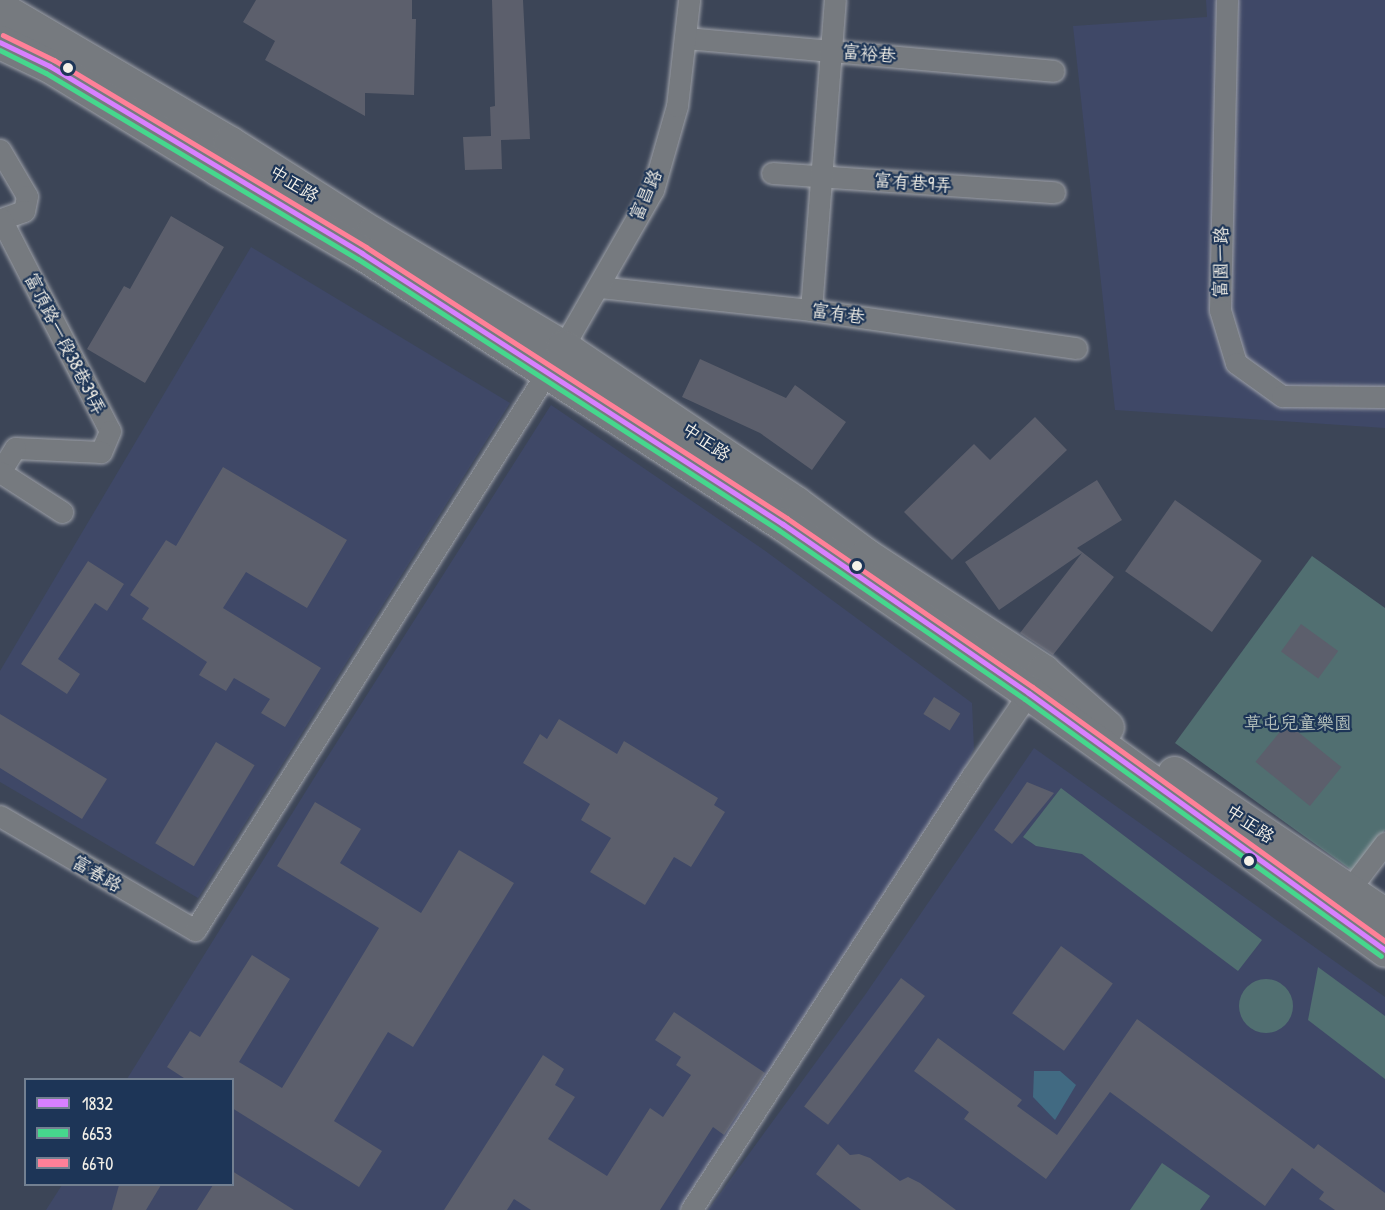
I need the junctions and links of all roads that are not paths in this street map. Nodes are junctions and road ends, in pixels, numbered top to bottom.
1 (689, 0) edge
2 (835, 0) edge
3 (1227, 0) edge
4 (0, 8) edge
5 (685, 38) junction
6 (0, 42) edge
7 (831, 51) junction
8 (1054, 70) dead end
9 (0, 150) edge
10 (772, 173) dead end
11 (820, 176) junction
12 (1053, 192) dead end
13 (599, 287) junction
14 (811, 310) junction
15 (1076, 348) dead end
16 (556, 359) junction
17 (1385, 397) edge
18 (0, 472) edge
19 (62, 512) dead end
20 (1036, 682) junction
21 (0, 816) edge
22 (1385, 843) edge
23 (1341, 901) junction
24 (1385, 915) edge
25 (195, 930) joint
26 (1385, 950) edge
27 (691, 1210) edge

1 - 5 street, 富昌路
2 - 7 street
3 - 17 street, 富園一路
4 - 16 main road, 中正路
5 - 7 street, 富裕巷
5 - 13 street, 富昌路
6 - 16 main road, 中正路
7 - 8 street, 富裕巷
7 - 11 street
9 - 18 street, 富頂路一段38巷39弄
10 - 11 street, 富有巷9弄
11 - 12 street, 富有巷9弄
11 - 14 street
13 - 14 street, 富有巷
13 - 16 street, 富昌路
14 - 15 street, 富有巷
16 - 20 main road, 中正路
16 - 25 street, 富昌路
18 - 19 street
20 - 23 main road, 中正路
20 - 27 street
21 - 25 street, 富春路
22 - 23 street
23 - 24 main road, 中正路
23 - 26 main road, 中正路

